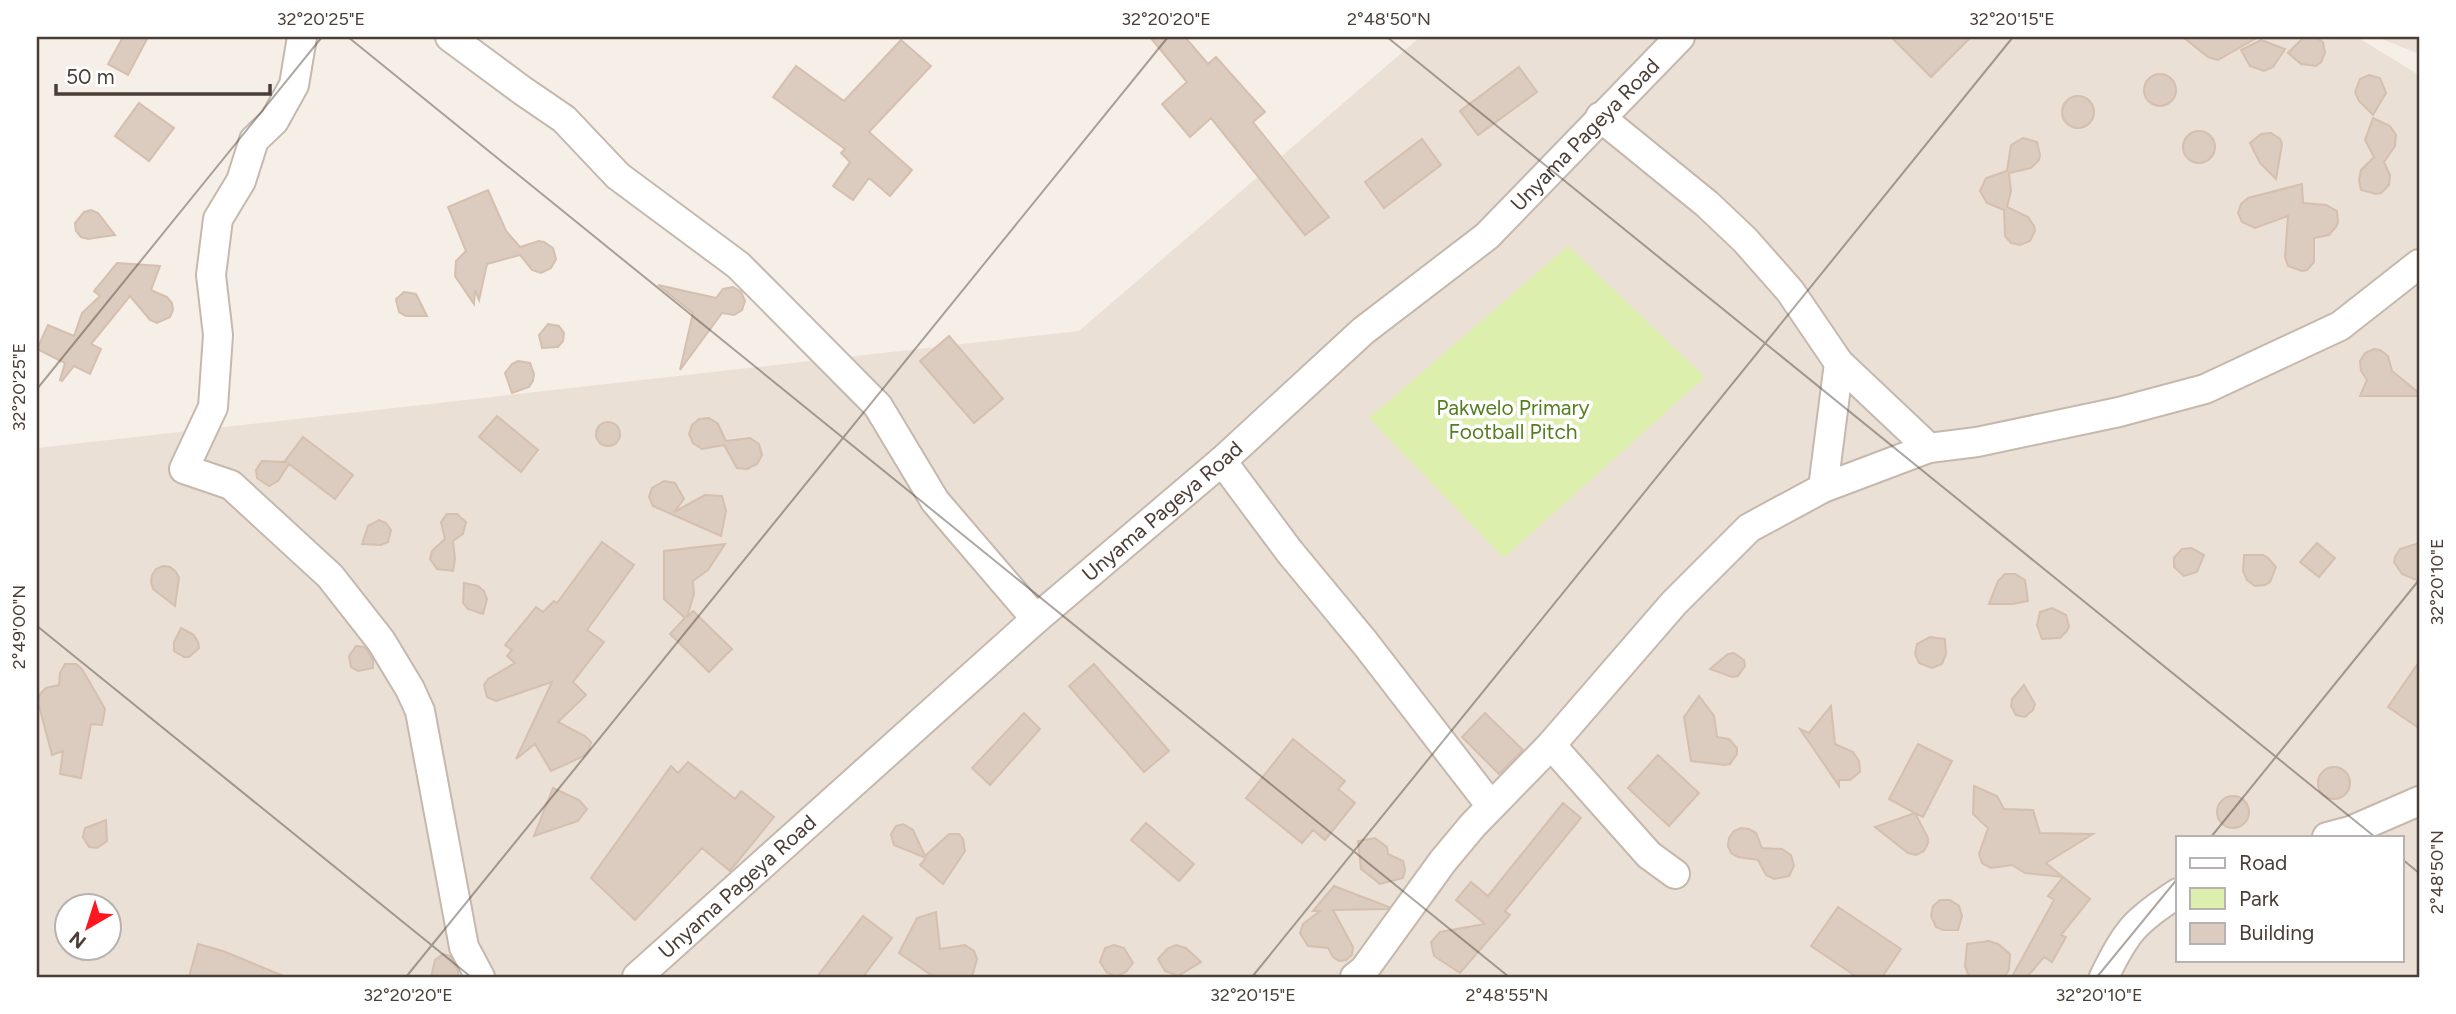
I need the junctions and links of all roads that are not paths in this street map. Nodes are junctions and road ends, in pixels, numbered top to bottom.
1 (302, 37) edge
2 (450, 37) edge
3 (1680, 37) edge
4 (1600, 117) junction
5 (2419, 264) edge
6 (1839, 363) junction
7 (1929, 448) junction
8 (1222, 461) junction
9 (1823, 488) junction
10 (1036, 619) junction
11 (1551, 745) junction
12 (2419, 801) edge
13 (1491, 806) junction
14 (2331, 836) edge
15 (1675, 874) dead end
16 (2176, 894) edge
17 (480, 977) edge
18 (637, 977) edge
19 (1355, 977) edge
20 (2104, 977) edge

1 - 17 street
2 - 10 street
3 - 4 street, Unyama Pageya Road
4 - 6 street
4 - 8 street, Unyama Pageya Road
5 - 7 street
6 - 7 street
6 - 9 street
7 - 9 street
8 - 10 street, Unyama Pageya Road
8 - 13 street
9 - 11 street
10 - 18 street, Unyama Pageya Road
11 - 13 street
11 - 15 street
12 - 14 street
13 - 19 street
16 - 20 street

